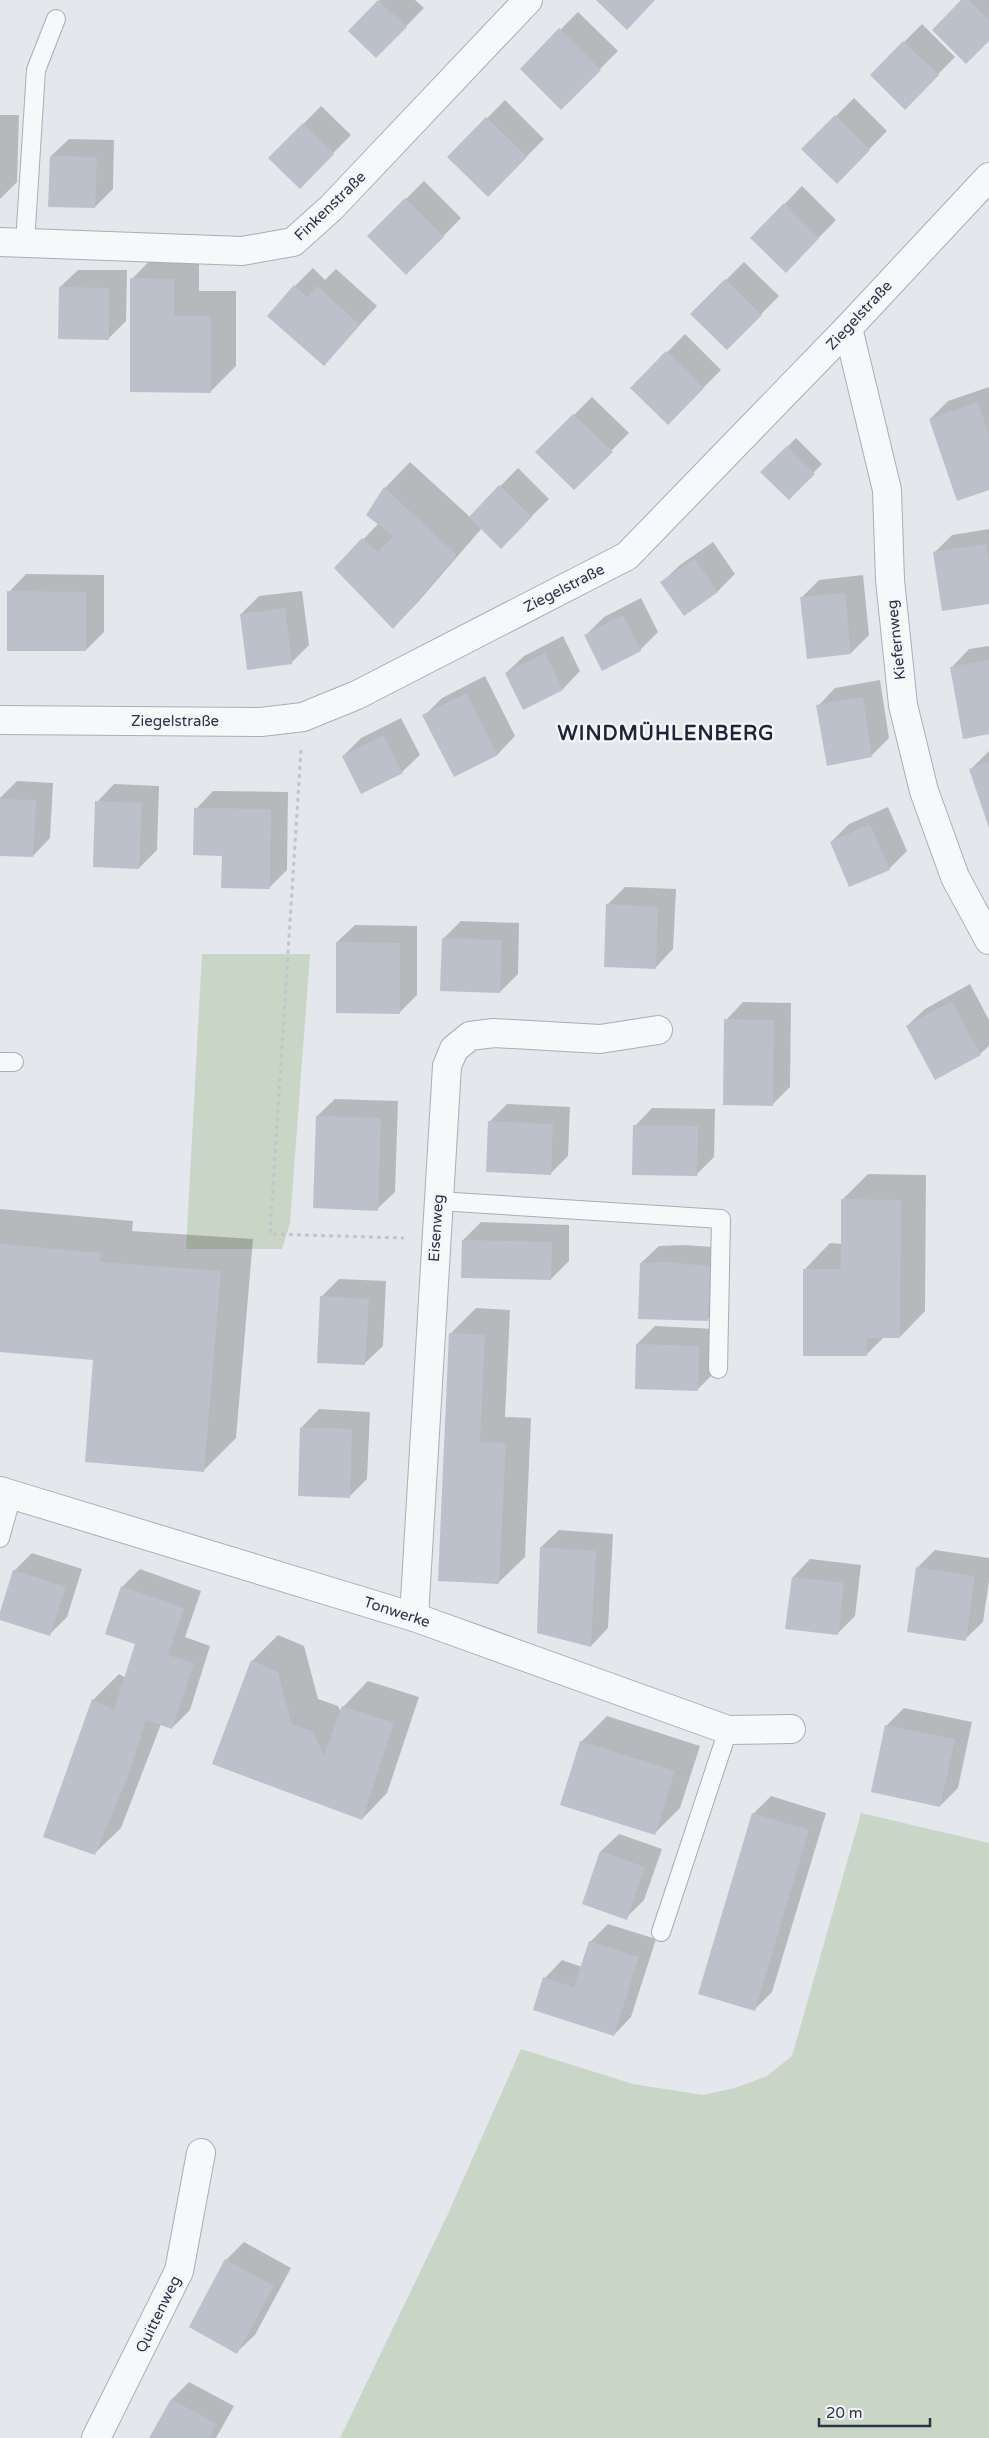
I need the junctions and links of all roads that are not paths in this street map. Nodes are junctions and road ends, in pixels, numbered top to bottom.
1 (528, 0) edge
2 (56, 19) dead end
3 (989, 177) edge
4 (12, 242) edge
5 (848, 328) junction
6 (0, 720) edge
7 (989, 940) edge
8 (658, 1030) dead end
9 (438, 1201) junction
10 (718, 1369) dead end
11 (6, 1493) edge
12 (0, 1538) edge
13 (414, 1617) junction
14 (791, 1729) dead end
15 (728, 1730) junction
16 (661, 1932) dead end
17 (202, 2153) dead end
18 (96, 2438) edge

1 - 4 street, Finkenstraße
2 - 4 lane
3 - 5 street, Ziegelstraße
5 - 6 street, Ziegelstraße
5 - 7 street, Kiefernweg
8 - 9 street, Eisenweg
9 - 10 lane
9 - 13 street, Eisenweg
11 - 12 lane
11 - 13 street, Tonwerke
13 - 15 street, Tonwerke
14 - 15 street, Tonwerke
15 - 16 lane
17 - 18 street, Quittenweg

